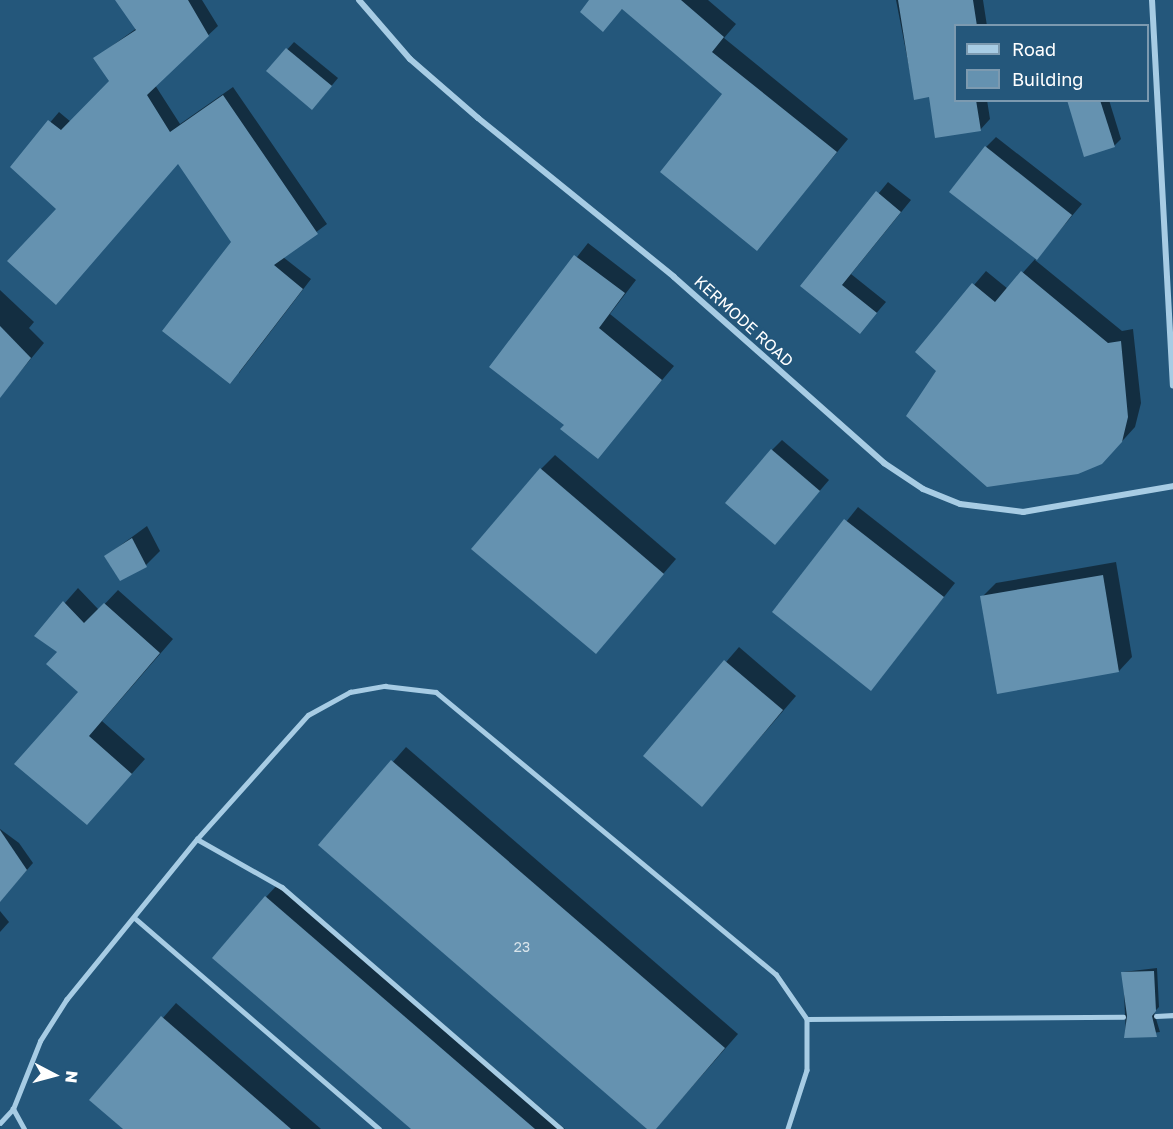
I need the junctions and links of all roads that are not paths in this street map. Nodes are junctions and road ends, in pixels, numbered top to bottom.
1 (359, 0) edge
2 (1152, 0) edge
3 (1173, 385) edge
4 (1173, 486) edge
5 (197, 839) junction
6 (136, 919) junction
7 (1173, 1015) edge
8 (1156, 1016) dead end
9 (1123, 1017) dead end
10 (807, 1019) junction
11 (13, 1109) junction
12 (0, 1123) edge
13 (24, 1129) edge
14 (379, 1129) edge
15 (561, 1129) edge
16 (788, 1129) edge

1 - 4 street, KERMODE ROAD
2 - 3 street
5 - 6 lane
5 - 10 lane
5 - 15 lane
6 - 11 lane
6 - 14 lane
7 - 8 lane
9 - 10 lane
10 - 16 lane
11 - 12 lane
11 - 13 lane

